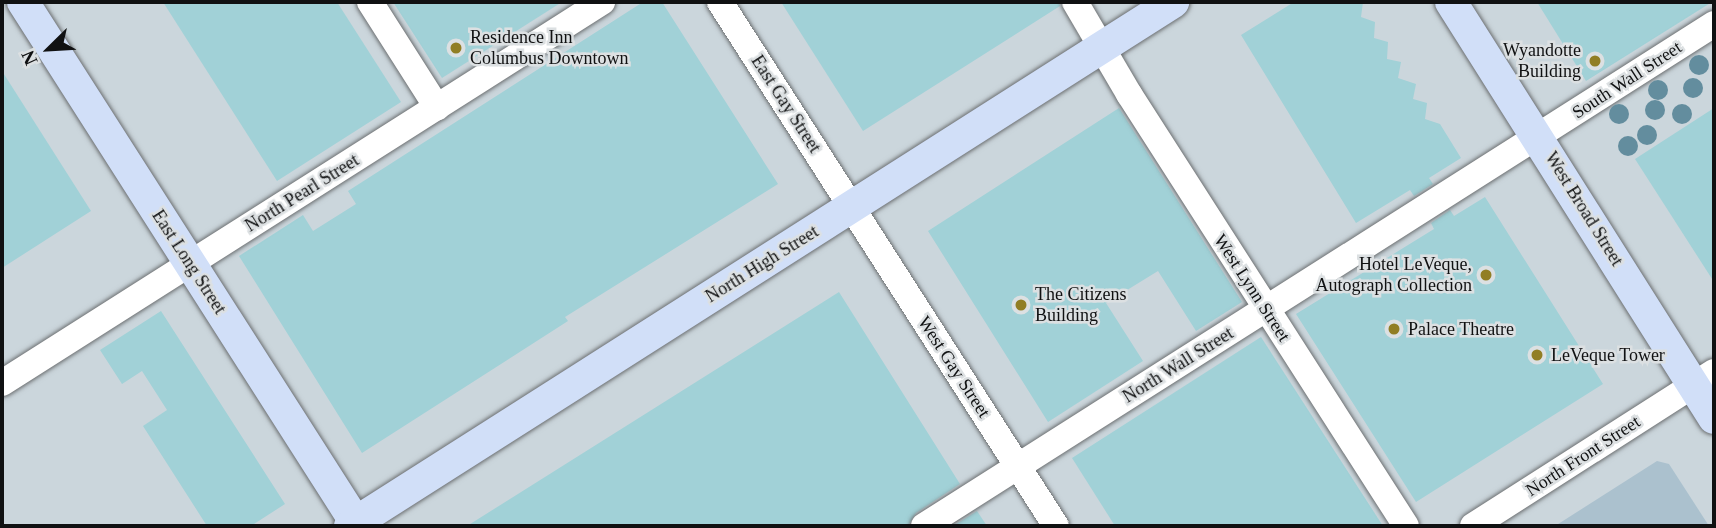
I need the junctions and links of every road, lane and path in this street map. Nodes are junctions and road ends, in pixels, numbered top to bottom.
1 (23, 2) edge
2 (370, 2) edge
3 (602, 2) edge
4 (720, 2) edge
5 (1075, 2) edge
6 (1173, 2) edge
7 (1451, 2) edge
8 (1714, 24) edge
9 (1104, 46) junction
10 (437, 107) junction
11 (1539, 136) junction
12 (851, 207) junction
13 (190, 263) junction
14 (1266, 309) junction
15 (1704, 378) edge
16 (2, 383) edge
17 (1714, 418) edge
18 (1018, 466) junction
19 (354, 525) edge
20 (924, 526) edge
21 (1056, 526) edge
22 (1406, 526) edge
23 (1474, 526) edge

1 - 13 main road, East Long Street
2 - 10 street
3 - 10 street, North Pearl Street
4 - 12 street, East Gay Street
5 - 9 street, West Lynn Street
6 - 9 main road, North High Street
7 - 11 main road, West Broad Street
8 - 11 street, South Wall Street
9 - 12 main road, North High Street
9 - 14 street, West Lynn Street
10 - 13 street, North Pearl Street
11 - 14 street, North Wall Street
11 - 15 main road, West Broad Street
12 - 18 street, West Gay Street
12 - 19 main road, North High Street
13 - 16 street, North Pearl Street
13 - 19 main road, East Long Street
14 - 18 street, North Wall Street
14 - 22 street, West Lynn Street
15 - 17 main road, West Broad Street
15 - 23 street, North Front Street
18 - 20 street, North Wall Street
18 - 21 street, West Gay Street

